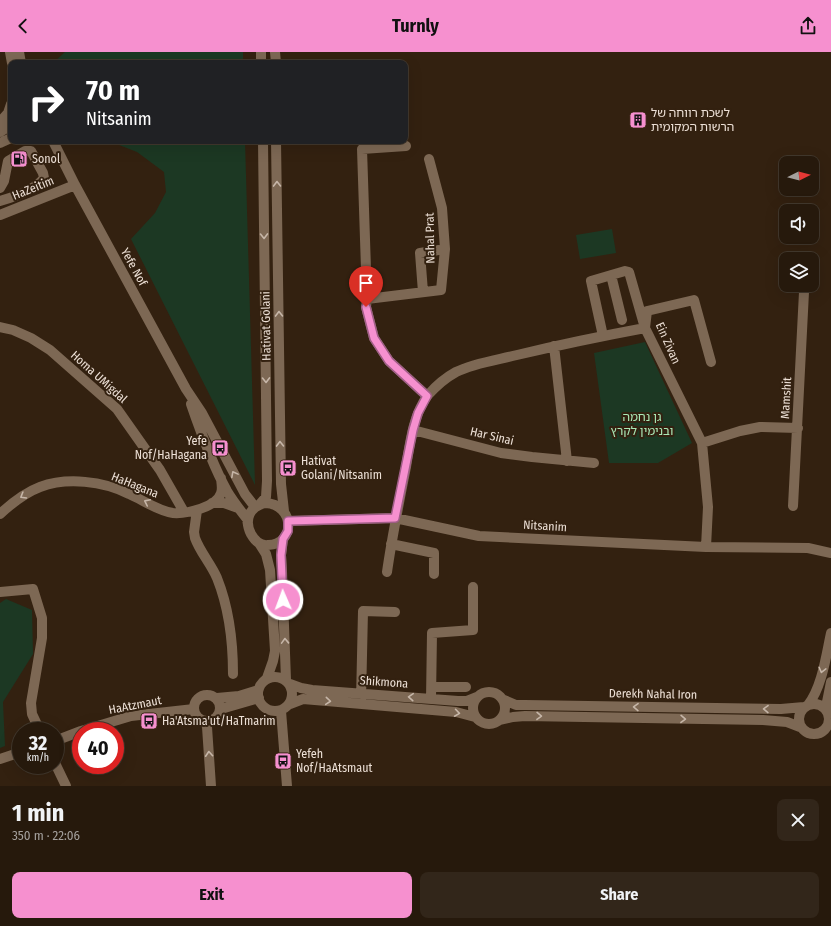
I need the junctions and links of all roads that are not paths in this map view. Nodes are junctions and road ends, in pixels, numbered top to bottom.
1 (19, 52) edge
2 (13, 60) edge
3 (8, 113) edge
4 (0, 122) edge
5 (49, 144) edge
6 (54, 144) edge
7 (263, 144) edge
8 (276, 144) edge
9 (406, 146) dead end
10 (61, 157) junction
11 (429, 159) dead end
12 (75, 185) junction
13 (0, 188) edge
14 (0, 201) edge
15 (0, 215) edge
16 (445, 249) junction
17 (610, 275) junction
18 (423, 292) junction
19 (804, 292) dead end
20 (367, 299) junction
21 (622, 320) dead end
22 (0, 327) edge
23 (645, 328) junction
24 (603, 336) junction
25 (554, 346) junction
26 (711, 362) dead end
27 (186, 389) junction
28 (427, 396) junction
29 (798, 428) junction
30 (413, 430) junction
31 (702, 443) junction
32 (567, 461) junction
33 (594, 463) dead end
34 (221, 478) junction
35 (212, 503) junction
36 (258, 505) junction
37 (793, 506) dead end
38 (238, 508) junction
39 (197, 510) junction
40 (284, 511) junction
41 (184, 512) junction
42 (0, 514) edge
43 (395, 518) junction
44 (288, 521) junction
45 (248, 525) junction
46 (283, 539) junction
47 (259, 543) junction
48 (391, 544) junction
49 (831, 544) edge
50 (706, 547) junction
51 (803, 548) junction
52 (831, 552) edge
53 (387, 572) dead end
54 (434, 574) dead end
55 (473, 587) dead end
56 (0, 592) edge
57 (395, 612) dead end
58 (831, 633) edge
59 (233, 674) dead end
60 (267, 678) junction
61 (288, 682) junction
62 (831, 682) edge
63 (466, 687) dead end
64 (432, 688) junction
65 (258, 694) junction
66 (362, 694) junction
67 (477, 697) junction
68 (216, 698) junction
69 (431, 699) junction
70 (502, 699) junction
71 (290, 704) junction
72 (362, 704) junction
73 (806, 706) junction
74 (194, 709) junction
75 (221, 709) junction
76 (280, 711) junction
77 (828, 714) junction
78 (475, 717) junction
79 (500, 720) junction
80 (36, 722) edge
81 (111, 722) edge
82 (205, 722) junction
83 (800, 727) junction
84 (12, 755) edge
85 (0, 759) edge
86 (60, 774) edge
87 (66, 786) edge
88 (211, 786) edge
89 (287, 786) edge

1 - 2 street
3 - 4 street
5 - 10 street, Yefe Nof
6 - 10 street, Yefe Nof
7 -> 36 street, Hativat Golani
40 -> 8 street, Hativat Golani
9 - 20 street
10 - 12 street, Yefe Nof
11 - 16 street, Nahal Prat
12 - 15 street, HaZeitim
12 - 27 street, Yefe Nof
13 - 14 street
16 - 18 street, Nahal Prat
16 - 18 street
17 - 21 street
17 - 23 street
17 - 24 street
18 - 20 street, Nahal Prat
19 - 29 street, Mamshit
20 - 28 street
22 - 41 street, Homa UMigdal
23 - 24 street
23 - 26 street, Ein Zivan
23 - 31 street, Ein Zivan
24 - 25 street
25 - 28 street
25 - 32 street
27 - 34 street, Yefe Nof
36 -> 27 street, Yefe Nof
28 - 30 street
29 - 31 street
29 - 37 street, Mamshit
30 - 32 street, Har Sinai
30 - 43 street
31 - 50 street, Ein Zivan
32 - 33 street, Har Sinai
34 - 35 street
34 - 38 street, Yefe Nof
35 - 38 street
35 - 39 street, HaHagana
36 - 40 street
36 - 45 street
38 - 45 street, Yefe Nof
39 - 41 street, HaHagana
39 - 59 street
40 - 44 street
41 -> 42 street, HaHagana
43 - 44 street, Nitsanim
43 - 48 street
43 - 50 street, Nitsanim
44 - 46 street
45 - 47 street
46 - 47 street
61 -> 46 street
47 - 60 street
48 - 53 street
48 - 54 street
49 - 51 street, Nitsanim
50 - 51 street, Nitsanim
51 - 52 street, Nitsanim
55 - 64 street
56 - 80 street
57 - 66 street
58 -> 73 street
60 - 61 street
60 - 65 street
61 - 66 street, Shikmona
61 - 71 street
62 - 77 street
63 - 64 street
64 - 69 street
65 - 68 street
65 - 75 street
65 - 76 street
69 -> 66 street, Shikmona
66 - 72 street
67 - 69 street, Shikmona
67 - 70 street
67 - 78 street
68 - 74 street
68 - 75 street
73 -> 70 street, Derekh Nahal Iron
70 - 79 street
71 -> 72 street, Shikmona
71 - 76 street
72 -> 78 street, Shikmona
73 - 77 street
73 - 83 street
74 - 81 street, HaAtzmaut
74 - 82 street
75 - 82 street
76 - 89 street
77 - 83 street
78 - 79 street
79 -> 83 street, Derekh Nahal Iron
88 -> 82 street
84 - 85 street
86 - 87 street

